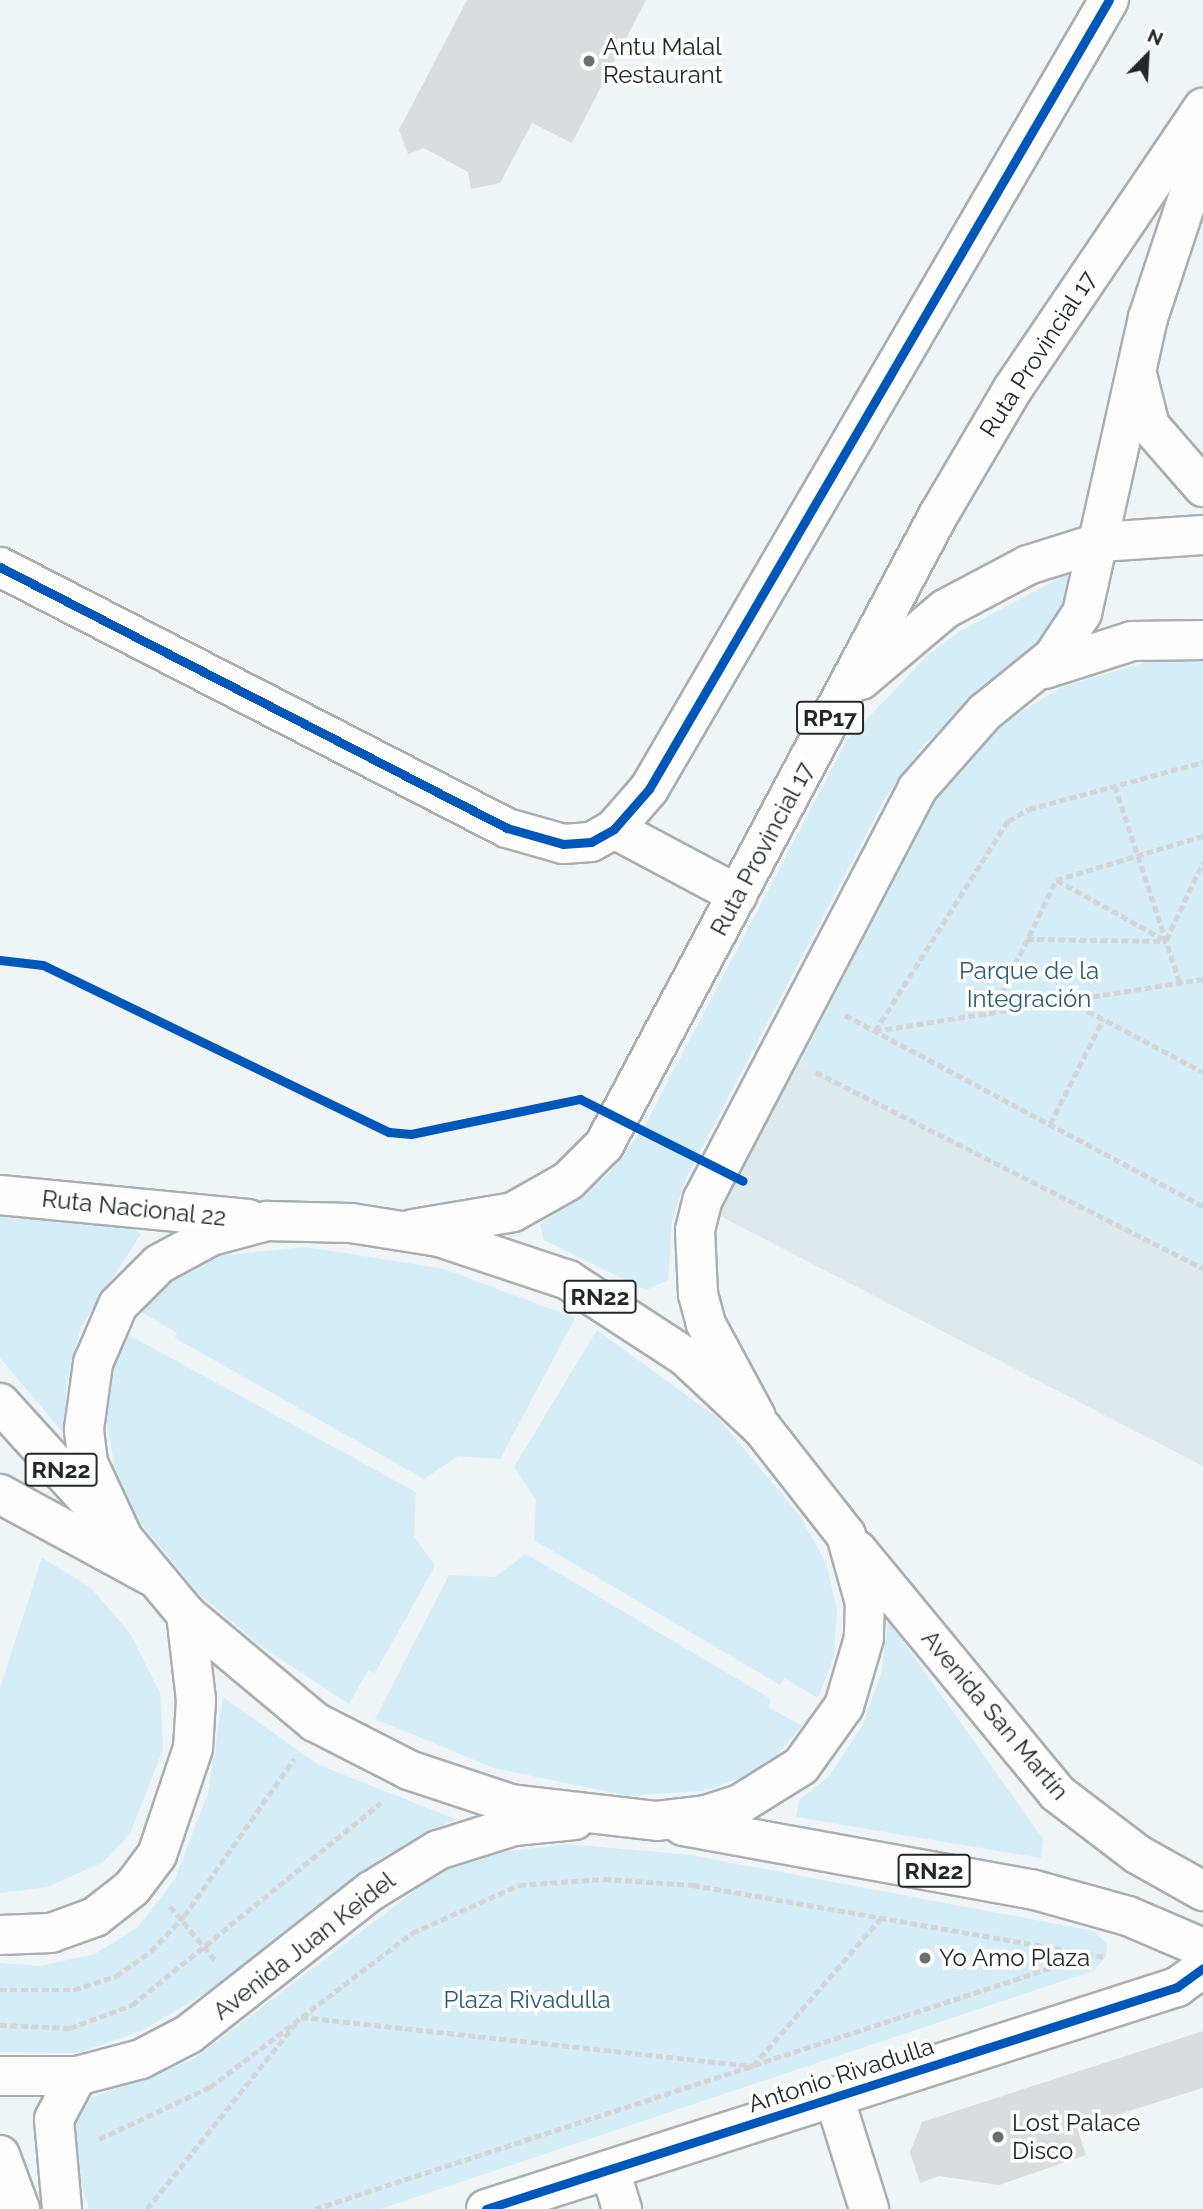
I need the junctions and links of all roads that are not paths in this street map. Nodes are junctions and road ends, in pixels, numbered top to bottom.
1 (1109, 0) edge
2 (1203, 108) edge
3 (1203, 152) edge
4 (1138, 361) junction
5 (1203, 487) edge
6 (1203, 535) edge
7 (1101, 542) junction
8 (0, 567) edge
9 (1203, 640) edge
10 (1034, 674) junction
11 (827, 725) junction
12 (614, 829) junction
13 (738, 895) junction
14 (0, 1195) edge
15 (267, 1221) junction
16 (396, 1229) junction
17 (0, 1403) edge
18 (762, 1428) junction
19 (0, 1494) edge
20 (845, 1535) junction
21 (122, 1538) junction
22 (153, 1577) junction
23 (186, 1614) junction
24 (612, 1818) junction
25 (657, 1821) junction
26 (1203, 1891) edge
27 (0, 1935) edge
28 (1203, 1948) edge
29 (1203, 1968) edge
30 (0, 2076) edge
31 (78, 2076) junction
32 (834, 2097) junction
33 (0, 2155) edge
34 (610, 2171) junction
35 (20, 2209) edge
36 (61, 2209) edge
37 (486, 2209) edge
38 (622, 2209) edge
39 (869, 2209) edge

1 - 12 main road
2 - 11 main road, Ruta Provincial 17 / RP17
3 - 4 main road
4 - 5 main road
4 - 7 main road
6 - 7 main road
7 - 10 main road
7 - 11 main road
8 - 12 main road
9 - 10 main road
10 - 18 main road
11 - 13 main road, Ruta Provincial 17 / RP17
12 - 13 main road
13 - 16 main road, Ruta Provincial 17 / RP17
14 - 15 main road, Ruta Nacional 22 / RN22
15 - 16 main road, RN22
15 - 21 main road, RN22
16 - 18 main road, RN22
17 - 21 main road, RN22
18 - 20 main road, RN22
19 - 22 main road
20 - 25 main road, RN22
20 - 26 main road, Avenida San Martín / RN22
21 - 22 main road, RN22
22 - 23 main road, RN22
23 - 24 main road, RN22
23 - 27 main road
24 - 25 main road, RN22
24 - 31 main road, Avenida Juan Keidel
25 - 28 main road, RN22
29 - 32 main road, Antonio Rivadulla
30 - 31 main road, Avenida Juan Keidel
31 - 36 main road
32 - 34 main road, Antonio Rivadulla
32 - 39 main road
33 - 35 main road
34 - 37 main road, Antonio Rivadulla
34 - 38 main road

